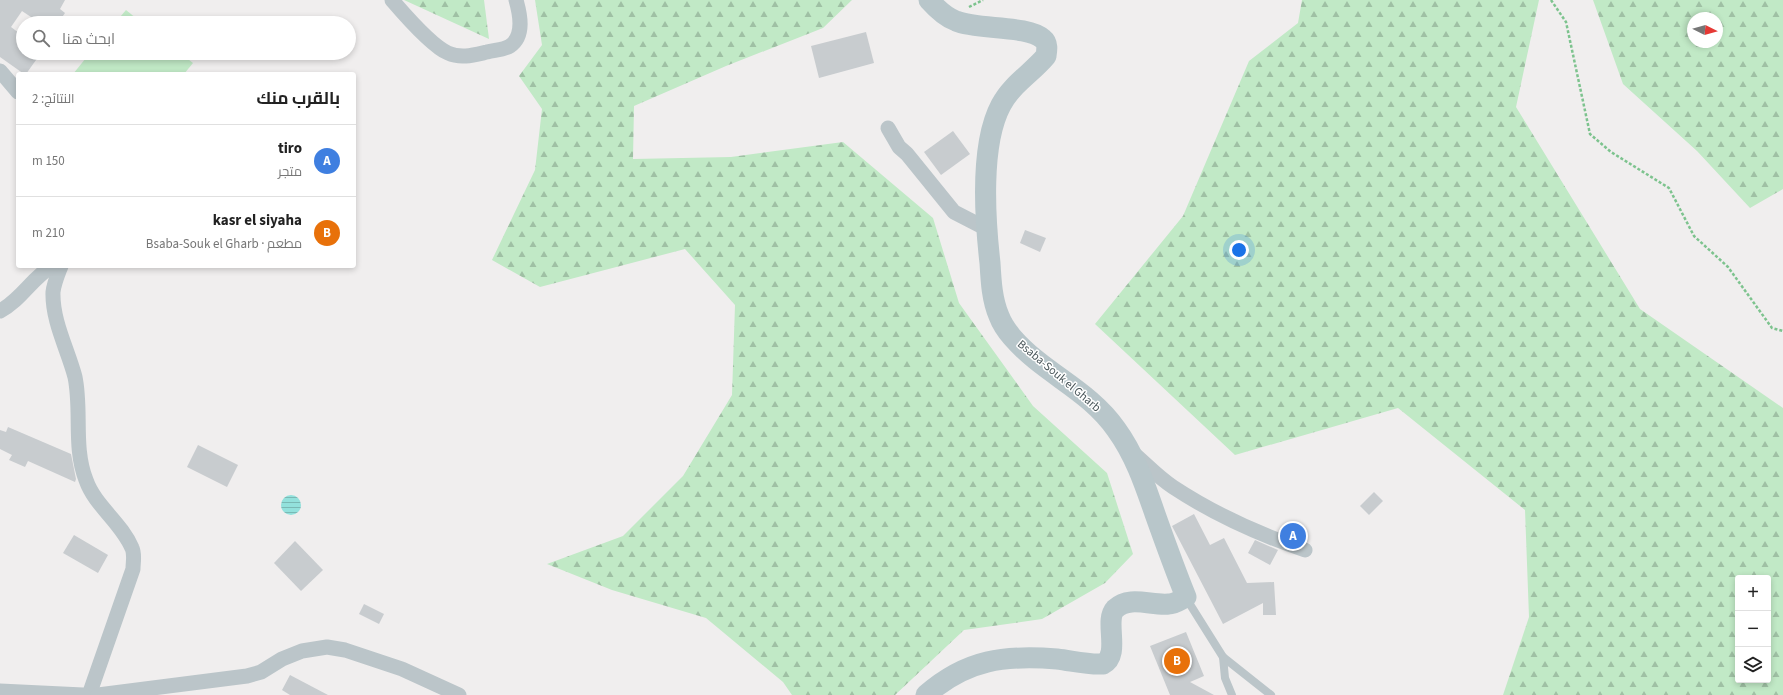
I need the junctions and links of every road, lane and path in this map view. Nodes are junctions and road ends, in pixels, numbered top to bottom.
1 (392, 0) edge
2 (516, 0) edge
3 (929, 0) edge
4 (1551, 0) edge
5 (0, 71) edge
6 (16, 90) edge
7 (888, 128) dead end
8 (987, 229) junction
9 (49, 268) edge
10 (60, 268) edge
11 (0, 311) edge
12 (1783, 332) edge
13 (1131, 452) junction
14 (1305, 550) dead end
15 (1186, 598) junction
16 (1223, 657) junction
17 (0, 691) edge
18 (82, 695) edge
19 (89, 695) edge
20 (98, 695) edge
21 (459, 695) edge
22 (926, 695) edge
23 (1232, 695) edge
24 (1271, 695) edge

1 - 2 street
3 - 8 street, Bsaba-Souk el Gharb
4 - 12 path
5 - 6 street
7 - 8 street
8 - 13 street, Bsaba-Souk el Gharb
9 - 11 street
10 - 19 street
13 - 14 street
13 - 15 street, Bsaba-Souk el Gharb
15 - 16 lane
15 - 22 street
16 - 23 lane
16 - 24 lane
17 - 18 street
20 - 21 street

